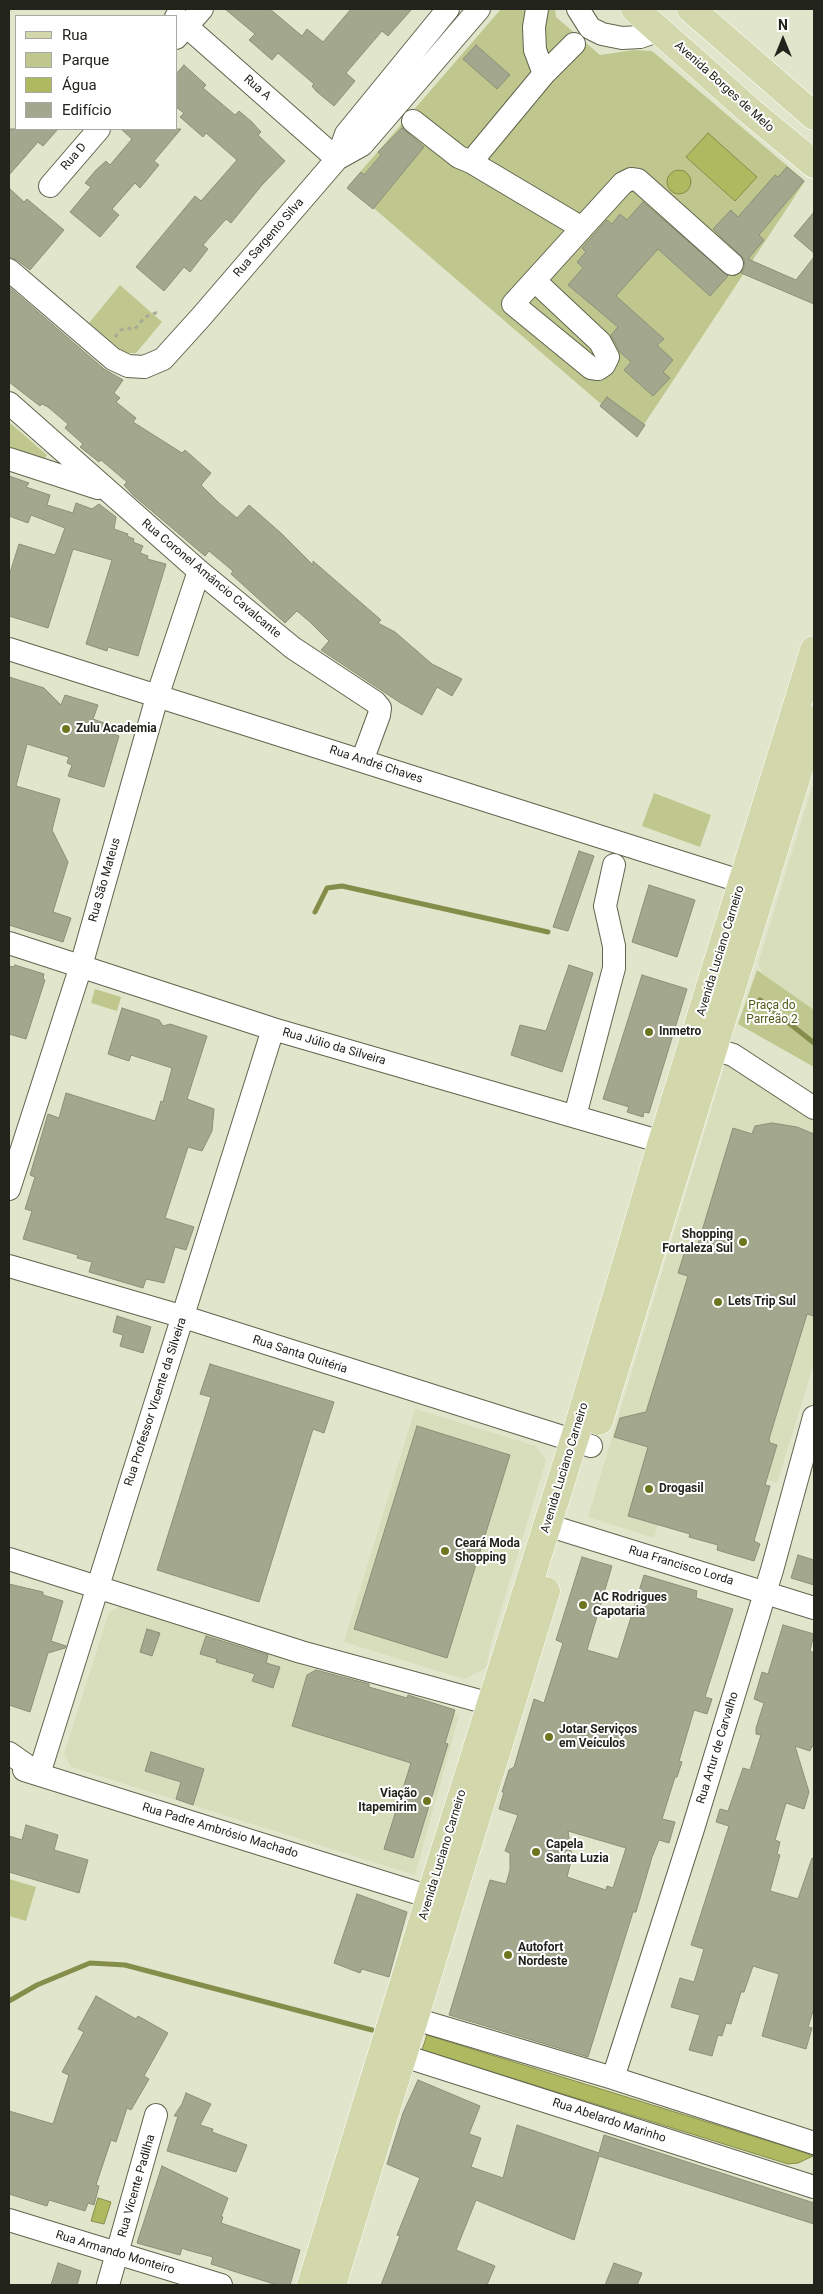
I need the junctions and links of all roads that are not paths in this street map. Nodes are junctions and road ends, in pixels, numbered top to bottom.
1 (202, 9) edge
2 (448, 9) edge
3 (479, 9) edge
4 (537, 9) edge
5 (578, 9) edge
6 (635, 9) edge
7 (691, 9) edge
8 (179, 24) edge
9 (660, 30) junction
10 (582, 36) junction
11 (750, 58) junction
12 (698, 63) junction
13 (544, 74) junction
14 (814, 116) edge
15 (413, 120) dead end
16 (98, 130) edge
17 (337, 159) junction
18 (471, 162) junction
19 (814, 164) edge
20 (50, 186) dead end
21 (582, 228) junction
22 (732, 264) dead end
23 (9, 270) edge
24 (535, 281) dead end
25 (9, 403) edge
26 (9, 459) edge
27 (108, 492) junction
28 (199, 571) junction
29 (9, 649) edge
30 (814, 650) edge
31 (157, 697) junction
32 (814, 720) edge
33 (362, 761) junction
34 (614, 865) dead end
35 (743, 882) junction
36 (9, 943) edge
37 (81, 966) junction
38 (721, 988) junction
39 (273, 1029) junction
40 (714, 1049) junction
41 (814, 1108) edge
42 (575, 1116) junction
43 (662, 1142) junction
44 (10, 1183) edge
45 (9, 1266) edge
46 (184, 1316) junction
47 (814, 1417) edge
48 (582, 1444) junction
49 (556, 1527) junction
50 (9, 1559) edge
51 (97, 1586) junction
52 (765, 1592) junction
53 (814, 1608) edge
54 (491, 1704) junction
55 (9, 1753) edge
56 (9, 1766) edge
57 (39, 1774) junction
58 (430, 1897) junction
59 (403, 2035) junction
60 (614, 2078) junction
61 (156, 2116) dead end
62 (814, 2143) edge
63 (814, 2187) edge
64 (9, 2220) edge
65 (117, 2254) junction
66 (108, 2285) edge
67 (221, 2285) edge
68 (311, 2285) edge
69 (332, 2285) edge

1 - 8 street
2 - 17 street, Rua Sargento Silva
3 - 17 street, Rua Sargento Silva
4 - 13 street
5 - 10 street
6 - 9 main road, Avenida Borges de Melo
7 - 11 main road
8 - 17 street, Rua A
9 - 10 street
9 - 12 main road, Avenida Borges de Melo
10 - 13 street
11 - 12 main road
11 - 14 main road
12 - 19 main road, Avenida Borges de Melo
13 - 18 street
15 - 18 street
16 - 20 street, Rua D
17 - 23 street, Rua Sargento Silva
18 - 21 street
21 - 22 street
21 - 24 street
25 - 27 street, Rua Coronel Amâncio Cavalcante
26 - 27 street
27 - 28 street, Rua Coronel Amâncio Cavalcante
28 - 31 street, Rua São Mateus
28 - 33 street, Rua Coronel Amâncio Cavalcante
29 - 31 street, Rua André Chaves
30 - 35 main road, Avenida Luciano Carneiro
31 - 33 street, Rua André Chaves
31 - 37 street, Rua São Mateus
32 - 38 main road, Avenida Luciano Carneiro
33 - 35 street, Rua André Chaves
34 - 42 street
35 - 38 main road, Avenida Luciano Carneiro
36 - 37 street, Rua Júlio da Silveira
37 - 39 street, Rua Júlio da Silveira
37 - 44 street, Rua São Mateus
38 - 40 main road, Avenida Luciano Carneiro
38 - 43 main road, Avenida Luciano Carneiro
39 - 42 street, Rua Júlio da Silveira
39 - 46 street, Rua Professor Vicente da Silveira
40 - 41 street
40 - 48 main road, Avenida Luciano Carneiro
42 - 43 street, Rua Júlio da Silveira
43 - 48 main road, Avenida Luciano Carneiro
45 - 46 street, Rua Santa Quitéria
46 - 48 street, Rua Santa Quitéria
46 - 51 street, Rua Professor Vicente da Silveira
47 - 52 street, Rua Artur de Carvalho
48 - 49 main road, Avenida Luciano Carneiro
49 - 52 street, Rua Francisco Lorda
49 - 54 main road, Avenida Luciano Carneiro
49 - 59 main road, Avenida Luciano Carneiro
50 - 51 street
51 - 54 street
51 - 57 street, Rua Professor Vicente da Silveira
52 - 53 street, Rua Francisco Lorda
52 - 60 street, Rua Artur de Carvalho
54 - 58 main road, Avenida Luciano Carneiro
55 - 57 street
56 - 57 street, Rua Padre Ambrósio Machado
57 - 58 street, Rua Padre Ambrósio Machado
58 - 59 main road, Avenida Luciano Carneiro
59 - 60 street
59 - 63 street, Rua Abelardo Marinho
59 - 68 main road, Avenida Luciano Carneiro
59 - 69 main road, Avenida Luciano Carneiro
60 - 62 street
61 - 65 street, Rua Vicente Padilha
64 - 65 street, Rua Armando Monteiro
65 - 66 street, Rua Vicente Padilha
65 - 67 street, Rua Armando Monteiro

